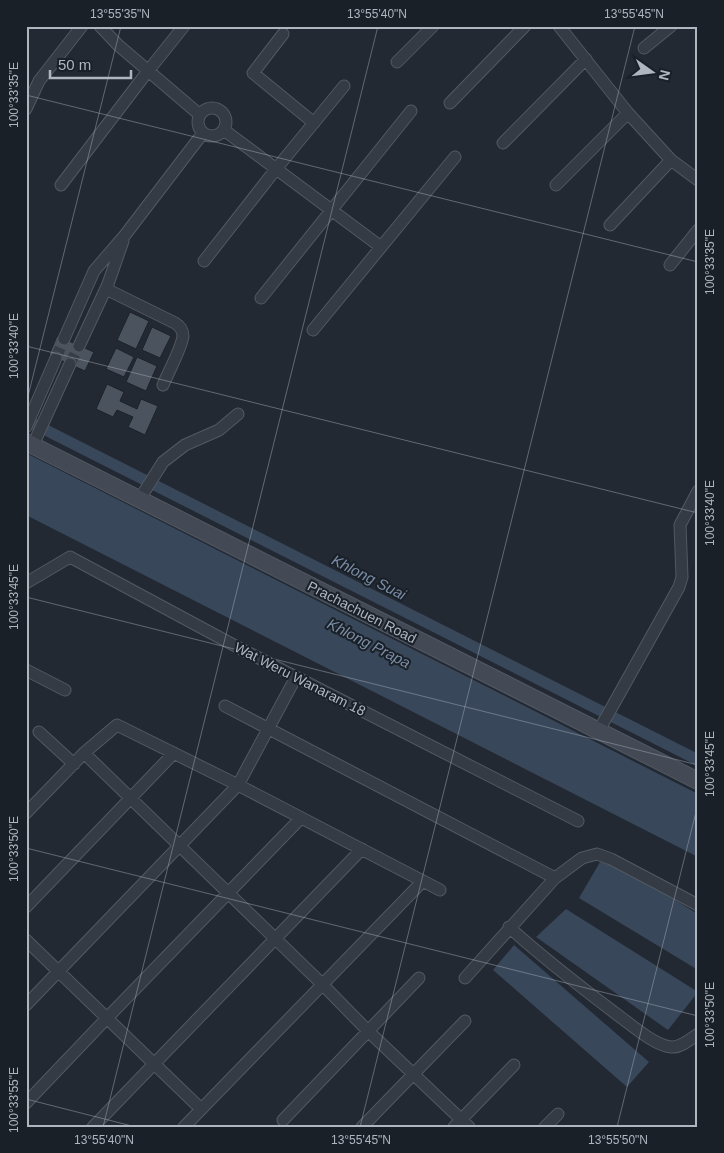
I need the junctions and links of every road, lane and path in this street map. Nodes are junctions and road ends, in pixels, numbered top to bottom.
1 (82, 26) edge
2 (100, 26) edge
3 (184, 26) edge
4 (433, 26) edge
5 (524, 26) edge
6 (559, 26) edge
7 (671, 26) edge
8 (283, 34) dead end
9 (644, 48) dead end
10 (586, 59) junction
11 (397, 62) dead end
12 (148, 71) junction
13 (344, 86) dead end
14 (450, 103) dead end
15 (26, 109) edge
16 (411, 111) dead end
17 (628, 112) junction
18 (200, 115) junction
19 (314, 123) junction
20 (224, 130) junction
21 (203, 133) junction
22 (503, 143) dead end
23 (455, 158) dead end
24 (671, 160) junction
25 (276, 169) junction
26 (698, 180) edge
27 (61, 185) dead end
28 (556, 185) dead end
29 (331, 210) junction
30 (610, 225) dead end
31 (698, 230) edge
32 (125, 235) junction
33 (381, 247) junction
34 (204, 261) dead end
35 (670, 265) dead end
36 (106, 289) junction
37 (261, 298) dead end
38 (312, 330) dead end
39 (64, 340) tunnel mouth
40 (79, 346) tunnel mouth
41 (56, 358) tunnel mouth
42 (70, 364) tunnel mouth
43 (164, 385) dead end
44 (238, 414) dead end
45 (26, 427) edge
46 (30, 444) edge
47 (698, 492) edge
48 (140, 500) junction
49 (26, 583) edge
50 (26, 670) edge
51 (296, 677) junction
52 (64, 690) dead end
53 (225, 706) dead end
54 (268, 729) junction
55 (39, 732) dead end
56 (598, 732) junction
57 (84, 753) junction
58 (174, 753) junction
59 (74, 764) junction
60 (698, 781) edge
61 (238, 785) junction
62 (131, 799) junction
63 (26, 812) edge
64 (301, 818) junction
65 (578, 821) dead end
66 (180, 846) junction
67 (362, 849) junction
68 (555, 878) junction
69 (423, 881) junction
70 (440, 890) dead end
71 (228, 893) junction
72 (698, 905) edge
73 (26, 907) edge
74 (510, 927) junction
75 (276, 939) junction
76 (26, 940) edge
77 (59, 971) junction
78 (419, 978) dead end
79 (465, 978) dead end
80 (322, 984) junction
81 (26, 1005) edge
82 (107, 1018) junction
83 (465, 1021) dead end
84 (368, 1031) junction
85 (698, 1034) edge
86 (154, 1064) junction
87 (514, 1065) dead end
88 (414, 1074) junction
89 (26, 1103) edge
90 (201, 1109) junction
91 (558, 1114) dead end
92 (283, 1120) dead end
93 (461, 1124) edge
94 (93, 1127) edge
95 (184, 1127) edge
96 (362, 1127) edge
97 (545, 1127) edge

1 - 15 street
2 - 12 street
3 - 12 street
4 - 11 street
5 - 14 street
6 - 10 street
7 - 9 street
8 - 19 street
10 - 17 street
10 - 22 street
12 - 18 street
12 - 27 street
13 - 19 street
16 - 29 street
17 - 24 street
17 - 28 street
18 - 20 street
18 - 21 street
19 - 25 street
20 - 21 street
20 - 25 street
21 - 32 street
23 - 33 street
24 - 26 street
24 - 30 street
25 - 29 street
25 - 34 street
29 - 33 street
29 - 37 street
31 - 35 street
32 - 36 street
32 - 39 street
33 - 38 street
36 - 40 street
36 - 43 street
41 - 45 street
42 - 46 street
44 - 48 street
46 - 48 street, Prachachuen Road
47 - 56 street
48 - 56 street, Prachachuen Road
49 - 51 street, Wat Weru Wanaram 18
50 - 52 street
51 - 54 street
51 - 65 street, Wat Weru Wanaram 18
53 - 54 street
54 - 61 street
54 - 68 street
55 - 59 street
56 - 60 street, Prachachuen Road
57 - 58 street
57 - 59 street
57 - 62 street
58 - 61 street
58 - 62 street
59 - 63 street
61 - 64 street
61 - 66 street
62 - 66 street
62 - 73 street
64 - 67 street
64 - 71 street
66 - 71 street
66 - 77 street
67 - 69 street
67 - 75 street
68 - 72 street
68 - 74 street
69 - 70 street
69 - 80 street
71 - 75 street
71 - 82 street
74 - 79 street
74 - 85 street
75 - 80 street
75 - 86 street
76 - 77 street
77 - 81 street
77 - 82 street
78 - 84 street
80 - 84 street
80 - 90 street
82 - 86 street
82 - 89 street
83 - 88 street
84 - 88 street
84 - 92 street
86 - 90 street
86 - 94 street
87 - 93 street
88 - 93 street
88 - 96 street
90 - 95 street
91 - 97 street

